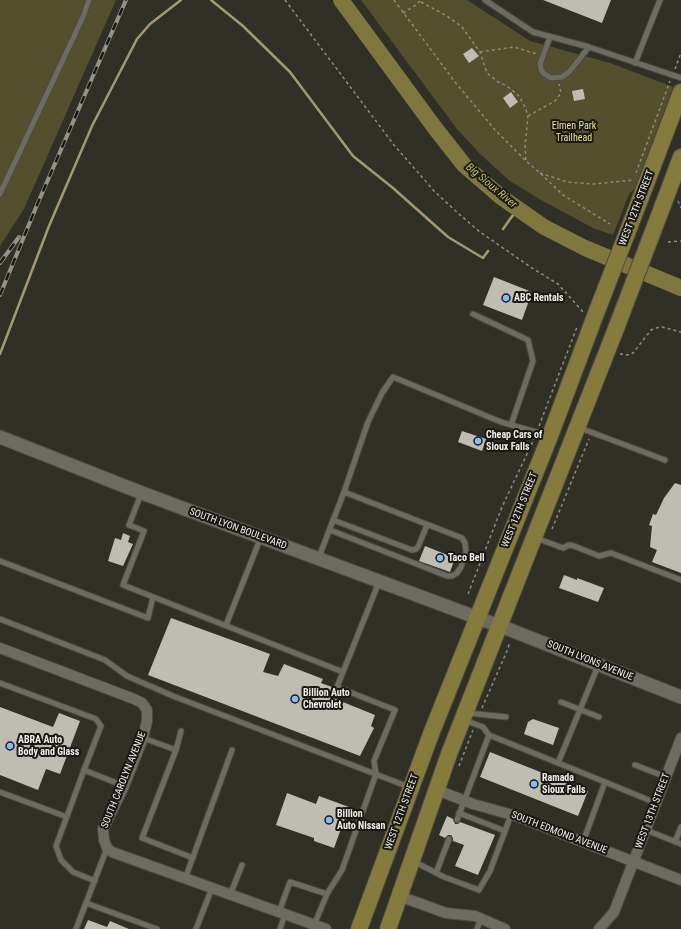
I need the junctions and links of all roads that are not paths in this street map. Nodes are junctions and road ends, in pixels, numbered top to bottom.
1 (89, 0) edge
2 (485, 0) edge
3 (660, 0) edge
4 (550, 37) junction
5 (589, 47) junction
6 (635, 63) junction
7 (681, 78) edge
8 (681, 92) edge
9 (681, 157) edge
10 (0, 194) edge
11 (473, 314) dead end
12 (511, 425) junction
13 (577, 427) junction
14 (543, 434) junction
15 (0, 437) edge
16 (665, 460) dead end
17 (344, 492) junction
18 (142, 493) junction
19 (334, 520) junction
20 (427, 525) junction
21 (330, 530) junction
22 (261, 537) junction
23 (535, 537) junction
24 (319, 558) junction
25 (0, 562) edge
26 (681, 580) edge
27 (380, 581) junction
28 (153, 597) junction
29 (478, 617) junction
30 (0, 619) edge
31 (226, 625) junction
32 (499, 626) junction
33 (0, 648) edge
34 (598, 665) junction
35 (344, 672) junction
36 (0, 683) edge
37 (681, 697) edge
38 (561, 702) dead end
39 (580, 710) junction
40 (464, 716) junction
41 (506, 717) dead end
42 (599, 717) dead end
43 (181, 731) dead end
44 (489, 735) junction
45 (143, 738) junction
46 (681, 738) edge
47 (176, 750) junction
48 (232, 750) dead end
49 (558, 763) junction
50 (635, 765) dead end
51 (84, 770) junction
52 (376, 774) junction
53 (666, 777) junction
54 (605, 782) junction
55 (124, 786) junction
56 (411, 788) junction
57 (437, 790) junction
58 (0, 792) edge
59 (464, 800) junction
60 (656, 803) junction
61 (459, 813) junction
62 (511, 815) junction
63 (67, 817) junction
64 (457, 820) dead end
65 (681, 828) edge
66 (646, 830) junction
67 (505, 831) junction
68 (449, 839) dead end
69 (583, 842) junction
70 (675, 842) junction
71 (681, 844) edge
72 (107, 848) junction
73 (192, 858) junction
74 (412, 861) junction
75 (634, 861) junction
76 (242, 865) dead end
77 (436, 873) junction
78 (185, 878) junction
79 (95, 880) junction
80 (681, 880) edge
81 (212, 888) junction
82 (327, 894) junction
83 (230, 895) junction
84 (400, 896) junction
85 (86, 903) junction
86 (282, 913) junction
87 (481, 919) junction
88 (314, 925) junction
89 (76, 929) edge
90 (157, 929) edge
91 (196, 929) edge
92 (280, 929) edge
93 (326, 929) edge
94 (359, 929) edge
95 (388, 929) edge
96 (477, 929) edge
97 (505, 929) edge
98 (599, 929) edge

1 - 10 lane
2 - 4 lane
3 - 6 lane
4 - 5 lane
4 - 5 lane
5 - 6 lane
6 - 7 lane
8 - 14 main road, WEST 12TH STREET, bridge
9 - 13 main road, bridge
11 - 12 lane
12 - 14 lane
12 - 17 lane
13 - 16 lane
13 - 23 main road
14 - 29 main road, WEST 12TH STREET
15 - 18 street, SOUTH LYON BOULEVARD
17 - 19 lane
17 - 20 lane
18 - 22 street, SOUTH LYON BOULEVARD
18 - 28 lane
19 - 20 lane
19 - 21 lane
20 - 21 lane
21 - 24 lane
22 - 24 street, SOUTH LYON BOULEVARD
22 - 31 lane
23 - 26 lane
23 - 32 main road
24 - 27 street, SOUTH LYON BOULEVARD
25 - 28 lane
27 - 29 street, SOUTH LYON BOULEVARD
27 - 35 lane
28 - 31 lane
29 - 32 street, SOUTH LYONS AVENUE
29 - 56 main road, WEST 12TH STREET
30 - 52 lane
31 - 35 lane
32 - 34 street, SOUTH LYONS AVENUE
32 - 40 main road
33 - 45 street, SOUTH CAROLYN AVENUE
34 - 37 street, SOUTH LYONS AVENUE
34 - 39 lane
35 - 52 lane
36 - 51 lane
38 - 39 lane
39 - 42 lane
39 - 49 lane
40 - 41 lane
40 - 44 lane
40 - 57 main road
43 - 47 lane
44 - 49 lane
44 - 59 lane
45 - 47 lane
45 - 55 street, SOUTH CAROLYN AVENUE
46 - 53 street, WEST 13TH STREET
47 - 73 lane
48 - 73 lane
49 - 54 lane
50 - 53 lane
51 - 55 lane
51 - 63 lane
52 - 56 lane
52 - 82 lane
53 - 60 street, WEST 13TH STREET
54 - 60 lane
54 - 69 lane
55 - 72 street, SOUTH CAROLYN AVENUE
56 - 94 main road, WEST 12TH STREET
57 - 59 street, SOUTH EDMOND AVENUE
57 - 74 main road
58 - 63 lane
59 - 61 lane
59 - 62 street, SOUTH EDMOND AVENUE
60 - 66 street, WEST 13TH STREET
61 - 64 lane
61 - 67 lane
62 - 67 lane
62 - 69 street, SOUTH EDMOND AVENUE
63 - 79 lane
65 - 70 lane
66 - 70 lane
66 - 75 street, WEST 13TH STREET
67 - 77 lane
68 - 77 lane
69 - 75 street, SOUTH EDMOND AVENUE
70 - 71 lane
72 - 78 street
72 - 79 lane
73 - 78 lane
74 - 77 lane
74 - 84 main road
75 - 80 street, SOUTH EDMOND AVENUE
75 - 98 street, WEST 13TH STREET
76 - 83 lane
78 - 81 street
79 - 85 lane
81 - 83 street
81 - 91 lane
82 - 86 lane
82 - 88 lane
83 - 86 street
84 - 87 street
84 - 95 main road
85 - 89 lane
85 - 90 lane
86 - 88 street
86 - 92 lane
87 - 96 lane
87 - 97 street
88 - 93 street

